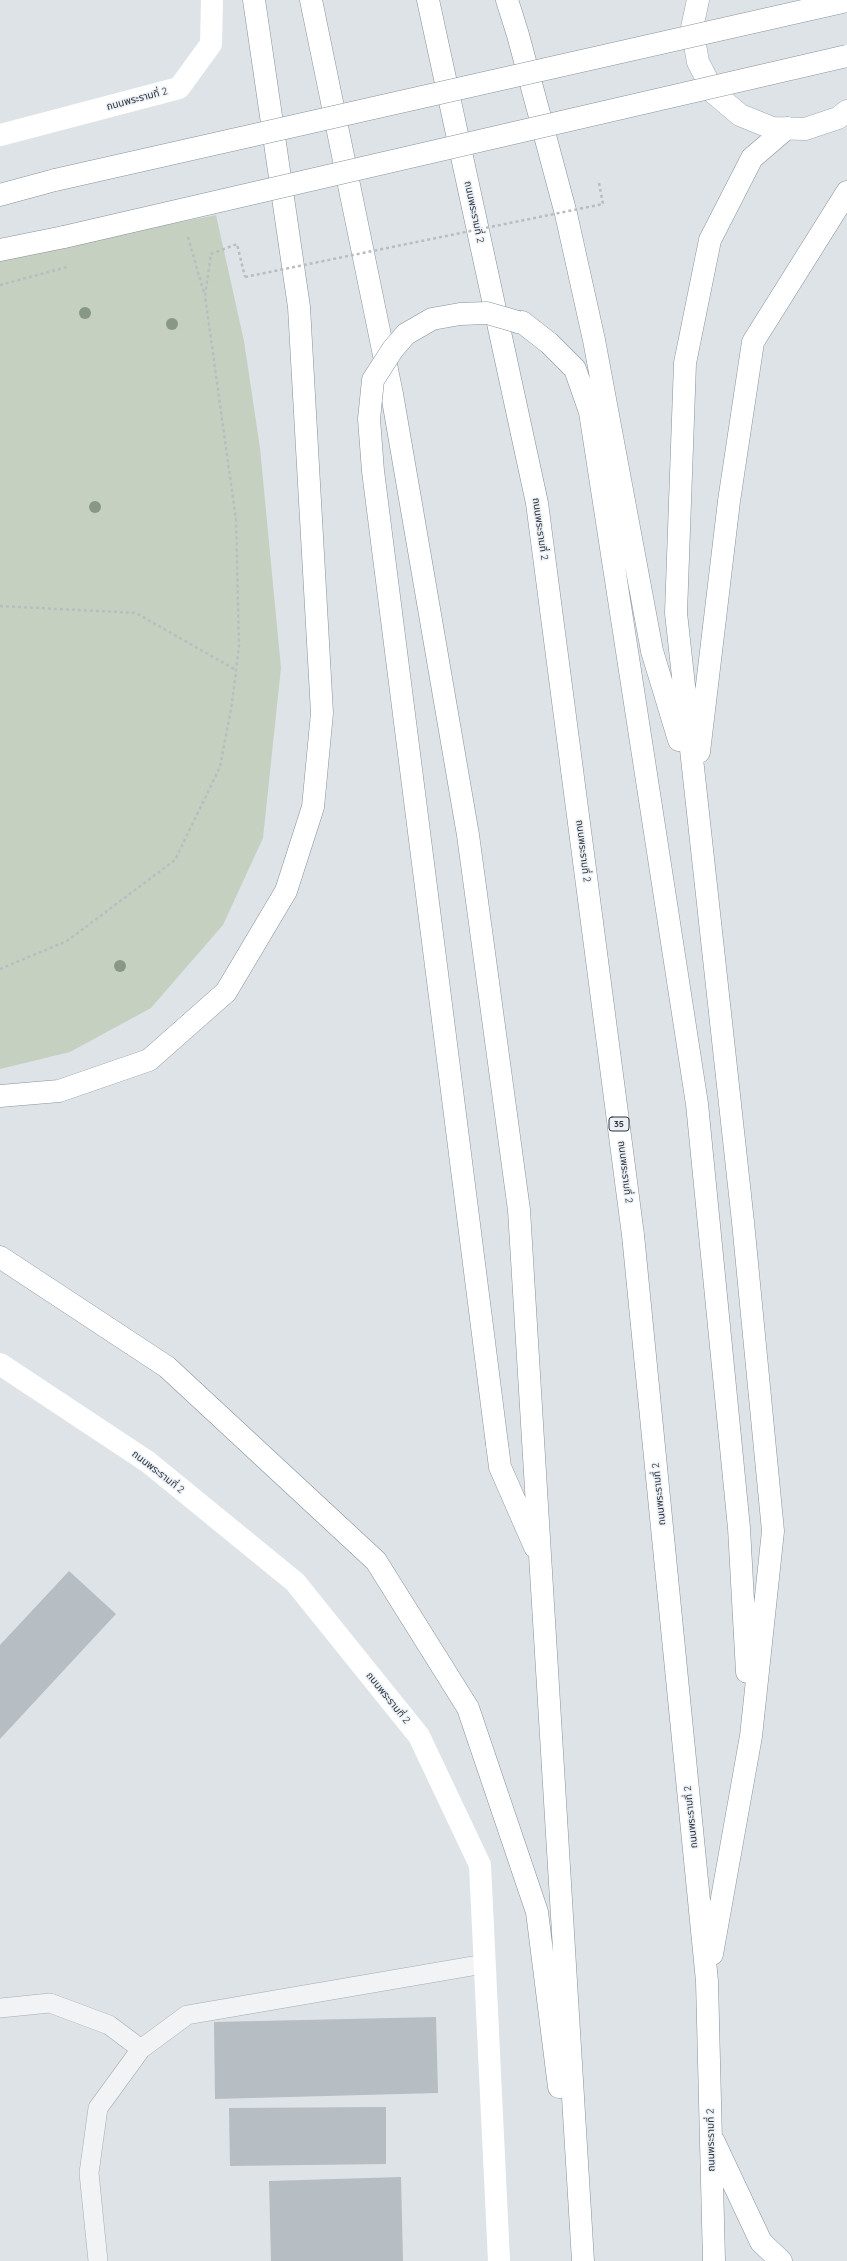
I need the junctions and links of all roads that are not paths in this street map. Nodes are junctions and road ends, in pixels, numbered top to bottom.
1 (212, 0) edge
2 (254, 0) edge
3 (311, 0) edge
4 (428, 0) edge
5 (507, 0) edge
6 (513, 0) edge
7 (698, 0) edge
8 (847, 2) edge
9 (692, 28) junction
10 (518, 35) junction
11 (847, 56) edge
12 (527, 66) junction
13 (714, 93) junction
14 (847, 111) edge
15 (787, 128) junction
16 (544, 132) junction
17 (0, 135) edge
18 (847, 192) edge
19 (0, 195) edge
20 (0, 250) edge
21 (694, 791) junction
22 (0, 1096) edge
23 (0, 1257) edge
24 (0, 1364) edge
25 (541, 1561) junction
26 (751, 1736) junction
27 (484, 1964) junction
28 (707, 1981) junction
29 (0, 2008) edge
30 (141, 2049) junction
31 (711, 2136) junction
32 (98, 2261) edge
33 (499, 2261) edge
34 (582, 2261) edge
35 (714, 2261) edge
36 (780, 2261) edge

1 - 17 main road, ถนนพระรามที่ 2
2 - 22 main road
3 - 25 main road
4 - 28 main road, ถนนพระรามที่ 2 / 35
5 - 10 main road
6 - 10 lane
7 - 9 main road
8 - 19 main road, bridge
9 - 12 main road
9 - 13 main road
10 - 12 main road
11 - 20 main road, bridge
12 - 16 main road
13 - 15 main road
13 - 16 main road
14 - 15 main road
15 - 21 main road
16 - 21 main road
18 - 21 main road
21 - 26 main road
23 - 34 main road
24 - 27 main road, ถนนพระรามที่ 2
25 - 26 main road, bridge
25 - 34 main road
26 - 28 main road
27 - 30 lane
27 - 33 main road, ถนนพระรามที่ 2
28 - 31 main road, ถนนพระรามที่ 2 / 35
29 - 30 lane
30 - 32 lane
31 - 35 main road, ถนนพระรามที่ 2 / 35
31 - 36 main road

